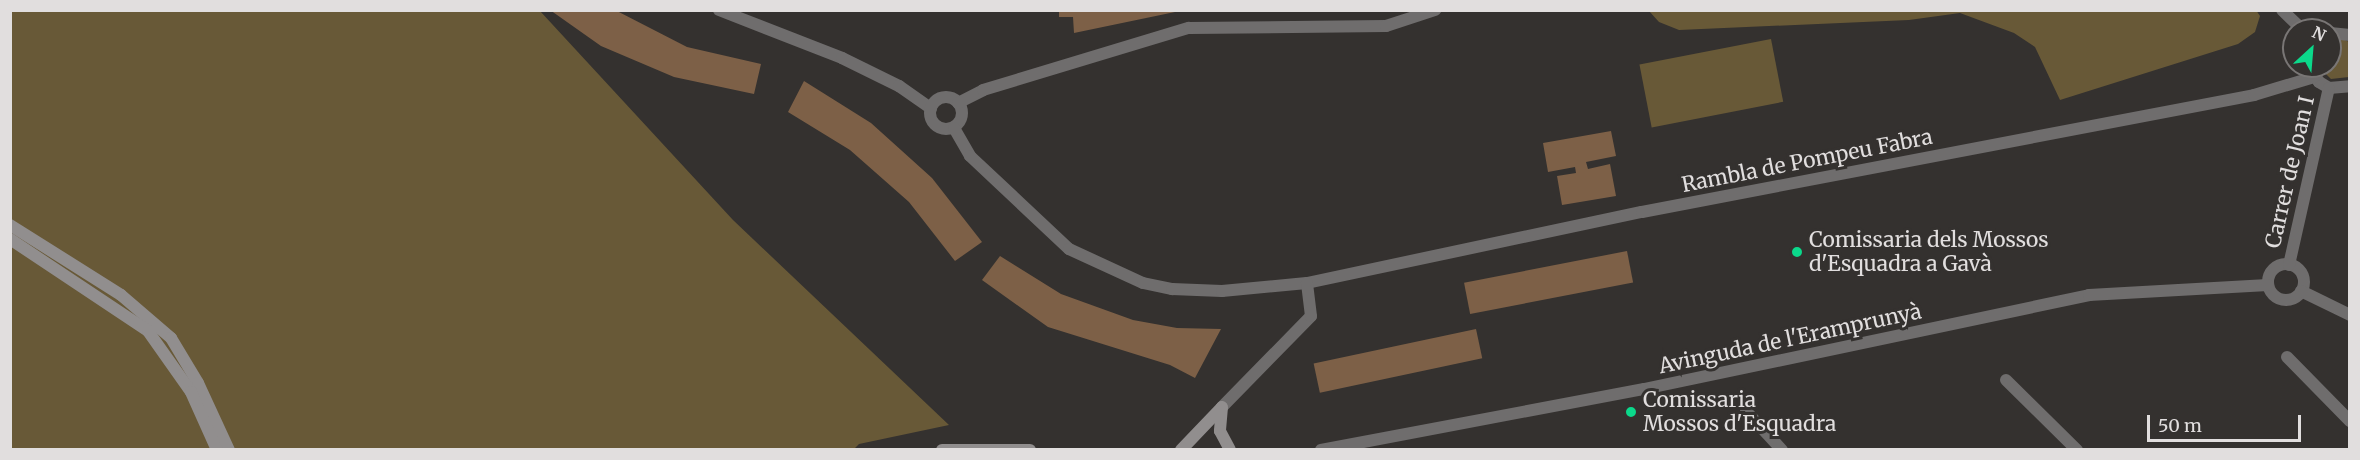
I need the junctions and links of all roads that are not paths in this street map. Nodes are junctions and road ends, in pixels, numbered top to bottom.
1 (719, 10) edge
2 (1435, 10) edge
3 (2295, 78) edge
4 (2319, 78) edge
5 (2349, 86) edge
6 (2329, 88) junction
7 (958, 103) junction
8 (931, 108) junction
9 (954, 128) junction
10 (10, 225) edge
11 (10, 239) edge
12 (2289, 265) junction
13 (1307, 283) junction
14 (2268, 285) junction
15 (2301, 291) junction
16 (2349, 315) edge
17 (2287, 357) dead end
18 (2006, 380) dead end
19 (1222, 407) junction
20 (1746, 411) dead end
21 (2349, 421) edge
22 (217, 450) edge
23 (229, 450) edge
24 (942, 450) edge
25 (1030, 450) edge
26 (1181, 450) edge
27 (1230, 450) edge
28 (1321, 450) edge
29 (1782, 450) edge
30 (2077, 450) edge

1 - 8 street
2 - 7 street
3 - 13 street, Rambla de Pompeu Fabra
4 - 6 street
5 - 6 street
6 - 12 street, Carrer de Joan I
7 - 8 street
7 - 9 street
8 - 9 street
9 - 13 street, Rambla de Pompeu Fabra
10 - 23 main road
11 - 22 main road
12 - 14 street
12 - 15 street
13 - 19 street
14 - 15 street
14 - 28 street, Avinguda de l'Eramprunyà
15 - 16 street
17 - 21 street
18 - 30 street
19 - 26 main road
19 - 27 main road
20 - 29 street
24 - 25 main road

